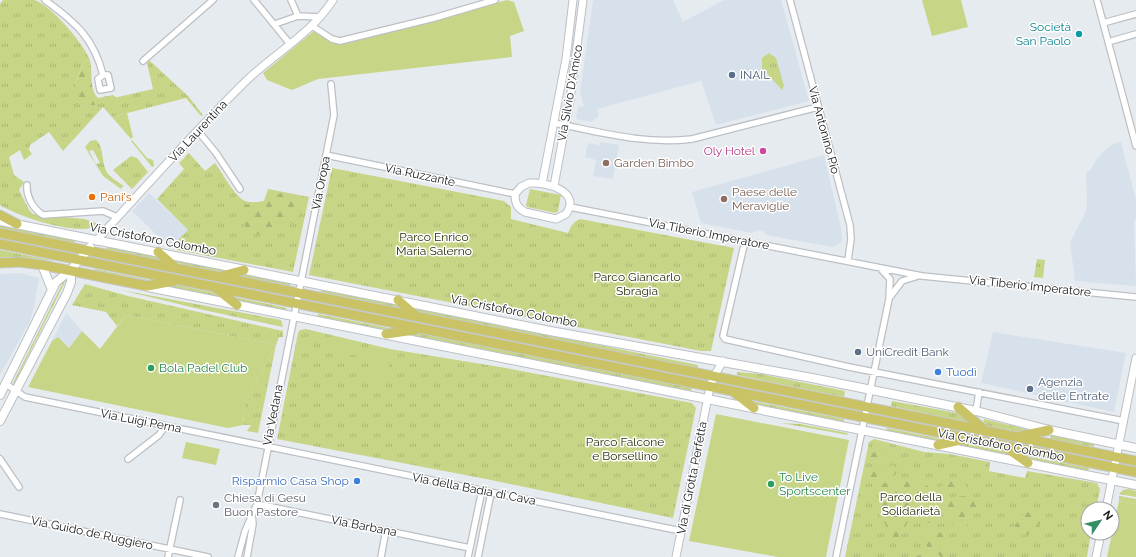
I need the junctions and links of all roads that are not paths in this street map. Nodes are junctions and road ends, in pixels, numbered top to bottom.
1 (45, 0) edge
2 (213, 0) edge
3 (254, 0) edge
4 (291, 0) edge
5 (333, 0) edge
6 (495, 0) edge
7 (573, 0) edge
8 (583, 0) edge
9 (790, 0) edge
10 (1097, 0) edge
11 (1136, 14) edge
12 (298, 16) junction
13 (320, 17) junction
14 (1103, 23) junction
15 (275, 24) junction
16 (312, 26) junction
17 (1136, 34) edge
18 (1108, 42) junction
19 (290, 44) junction
20 (143, 61) dead end
21 (103, 75) dead end
22 (331, 84) dead end
23 (818, 107) junction
24 (554, 123) junction
25 (565, 125) junction
26 (198, 131) junction
27 (1136, 146) edge
28 (326, 155) junction
29 (542, 184) junction
30 (27, 185) dead end
31 (554, 186) junction
32 (240, 189) dead end
33 (515, 194) junction
34 (570, 207) junction
35 (0, 215) edge
36 (117, 217) junction
37 (0, 221) edge
38 (17, 224) junction
39 (0, 233) edge
40 (96, 241) junction
41 (745, 241) junction
42 (0, 244) edge
43 (87, 250) junction
44 (158, 252) junction
45 (79, 259) junction
46 (848, 260) junction
47 (0, 263) edge
48 (42, 265) junction
49 (878, 267) junction
50 (177, 269) junction
51 (72, 270) junction
52 (244, 270) junction
53 (922, 276) junction
54 (220, 277) junction
55 (177, 280) junction
56 (301, 281) junction
57 (147, 286) junction
58 (215, 287) junction
59 (52, 290) junction
60 (298, 293) junction
61 (1136, 296) edge
62 (889, 299) junction
63 (398, 300) junction
64 (296, 304) junction
65 (237, 305) junction
66 (294, 316) junction
67 (417, 317) junction
68 (422, 329) junction
69 (386, 334) junction
70 (1136, 358) edge
71 (723, 361) junction
72 (874, 372) junction
73 (714, 376) junction
74 (6, 384) junction
75 (710, 387) junction
76 (870, 390) junction
77 (732, 391) junction
78 (15, 392) junction
79 (979, 392) junction
80 (0, 395) edge
81 (708, 399) junction
82 (867, 407) junction
83 (958, 407) junction
84 (754, 408) junction
85 (976, 411) junction
86 (864, 418) junction
87 (0, 421) edge
88 (1124, 421) junction
89 (165, 426) junction
90 (862, 430) junction
91 (985, 430) junction
92 (1049, 430) junction
93 (1015, 436) junction
94 (969, 439) junction
95 (1118, 444) junction
96 (938, 445) junction
97 (1002, 445) junction
98 (267, 446) junction
99 (1136, 448) edge
100 (1116, 457) junction
101 (0, 459) edge
102 (128, 459) dead end
103 (1136, 461) edge
104 (1028, 463) junction
105 (1114, 468) junction
106 (1136, 472) edge
107 (1112, 480) junction
108 (1136, 485) edge
109 (19, 488) dead end
110 (482, 490) junction
111 (491, 492) junction
112 (180, 500) dead end
113 (1108, 501) edge
114 (257, 504) junction
115 (479, 504) junction
116 (488, 505) junction
117 (252, 513) junction
118 (0, 514) edge
119 (386, 530) junction
120 (681, 531) junction
121 (1099, 541) edge
122 (470, 548) junction
123 (170, 549) junction
124 (168, 557) edge
125 (208, 557) edge
126 (238, 557) edge
127 (247, 557) edge
128 (381, 557) edge
129 (468, 557) edge
130 (478, 557) edge
131 (676, 557) edge
132 (836, 557) edge
133 (1096, 557) edge

1 - 21 street
2 - 20 street
3 - 15 street
4 - 12 street
5 - 13 street, Via Laurentina
6 - 16 street
7 - 24 street, Via Silvio D'Amico
8 - 25 street, Via Silvio D'Amico
9 - 23 street, Via Antonino Pio
10 - 14 street
11 - 14 street
12 - 13 street
12 - 15 street
13 - 16 street, Via Laurentina
14 - 18 street
15 - 19 street
16 - 19 street, Via Laurentina
17 - 18 street
18 - 27 street
19 - 26 street, Via Laurentina
22 - 28 street, Via Oropa
23 - 25 street
23 - 46 street, Via Antonino Pio
24 - 25 street
24 - 29 street, Via Silvio D'Amico
25 - 31 street, Via Silvio D'Amico
26 - 32 street
26 - 36 street, Via Laurentina
28 - 33 street, Via Ruzzante
28 - 56 street, Via Oropa
29 - 31 street
29 - 33 street
30 - 36 street
31 - 34 street
33 - 34 street
34 - 41 street, Via Tiberio Imperatore
35 - 38 main road
36 - 40 street, Via Laurentina
37 - 38 main road, Via Cristoforo Colombo
38 - 40 main road, Via Cristoforo Colombo
39 - 43 main road, Via Cristoforo Colombo
40 - 43 main road, Via Laurentina
40 - 44 main road, Via Cristoforo Colombo
41 - 46 street, Via Tiberio Imperatore
41 - 72 street
42 - 45 main road, Via Cristoforo Colombo
43 - 45 main road, Via Laurentina
43 - 50 main road, Via Cristoforo Colombo
44 - 50 main road
44 - 52 main road, Via Cristoforo Colombo
45 - 51 main road, Via Laurentina
45 - 55 main road, Via Cristoforo Colombo
46 - 49 street, Via Tiberio Imperatore
47 - 48 main road, Via Cristoforo Colombo
48 - 51 main road, Via Cristoforo Colombo
48 - 59 main road
49 - 53 street, Via Tiberio Imperatore
49 - 62 street
50 - 54 main road, Via Cristoforo Colombo
51 - 57 main road, Via Cristoforo Colombo
51 - 59 main road, Via Laurentina
51 - 78 main road, Via Laurentina
52 - 54 main road
52 - 56 main road, Via Cristoforo Colombo
53 - 61 street, Via Tiberio Imperatore
53 - 62 street
54 - 60 main road, Via Cristoforo Colombo
55 - 57 main road
55 - 58 main road, Via Cristoforo Colombo
56 - 60 street
56 - 63 main road, Via Cristoforo Colombo
57 - 65 main road, Via Cristoforo Colombo
58 - 64 main road, Via Cristoforo Colombo
58 - 65 main road
59 - 74 main road, Via Laurentina
60 - 64 street
60 - 67 main road, Via Cristoforo Colombo
62 - 72 street
63 - 67 main road
63 - 71 main road, Via Cristoforo Colombo
64 - 66 street
64 - 68 main road, Via Cristoforo Colombo
65 - 66 main road, Via Cristoforo Colombo
66 - 69 main road, Via Cristoforo Colombo
66 - 98 street, Via Vedana
67 - 73 main road, Via Cristoforo Colombo
68 - 69 main road
68 - 75 main road, Via Cristoforo Colombo
69 - 81 main road, Via Cristoforo Colombo
70 - 88 street
71 - 73 street
71 - 76 main road, Via Cristoforo Colombo
72 - 76 street
72 - 79 street
73 - 75 street
73 - 82 main road, Via Cristoforo Colombo
74 - 78 street
74 - 80 main road, Via Laurentina
75 - 77 main road, Via Cristoforo Colombo
75 - 81 street
76 - 82 street
76 - 83 main road, Via Cristoforo Colombo
77 - 84 main road
77 - 86 main road, Via Cristoforo Colombo
78 - 87 main road, Via Laurentina
78 - 89 street, Via Luigi Perna
79 - 85 street
79 - 88 street
81 - 84 main road, Via Cristoforo Colombo
81 - 120 street, Via di Grotta Perfetta
82 - 86 street
82 - 91 main road, Via Cristoforo Colombo
83 - 85 main road, Via Cristoforo Colombo
83 - 91 main road
84 - 90 main road, Via Cristoforo Colombo
85 - 92 main road, Via Cristoforo Colombo
86 - 90 street
86 - 94 main road, Via Cristoforo Colombo
88 - 95 street
89 - 98 street, Via Luigi Perna
89 - 102 street
90 - 96 main road, Via Cristoforo Colombo
90 - 132 street
91 - 93 main road, Via Cristoforo Colombo
92 - 93 main road
92 - 95 main road, Via Cristoforo Colombo
93 - 100 main road, Via Cristoforo Colombo
94 - 96 main road
94 - 97 main road, Via Cristoforo Colombo
95 - 99 main road, Via Cristoforo Colombo
95 - 100 street
96 - 104 main road, Via Cristoforo Colombo
97 - 104 main road
97 - 105 main road, Via Cristoforo Colombo
98 - 110 street, Via della Badia di Cava
98 - 114 street, Via Vedana
100 - 103 main road, Via Cristoforo Colombo
100 - 105 street
101 - 109 street
104 - 107 main road, Via Cristoforo Colombo
105 - 106 main road, Via Cristoforo Colombo
105 - 107 street
107 - 108 main road, Via Cristoforo Colombo
107 - 113 street
110 - 111 street, Via della Badia di Cava
110 - 115 street
111 - 116 street
111 - 120 street, Via della Badia di Cava
112 - 123 street
114 - 117 street, Via Vedana
114 - 119 street, Via Barbana
115 - 116 street
115 - 122 street
116 - 130 street
117 - 126 street, Via Vedana
117 - 127 street, Via Vedana
118 - 123 street, Via Guido de Ruggiero
119 - 122 street, Via Barbana
119 - 128 street
120 - 131 street, Via di Grotta Perfetta
121 - 133 street
122 - 129 street
123 - 124 street
123 - 125 street, Via Guido de Ruggiero

